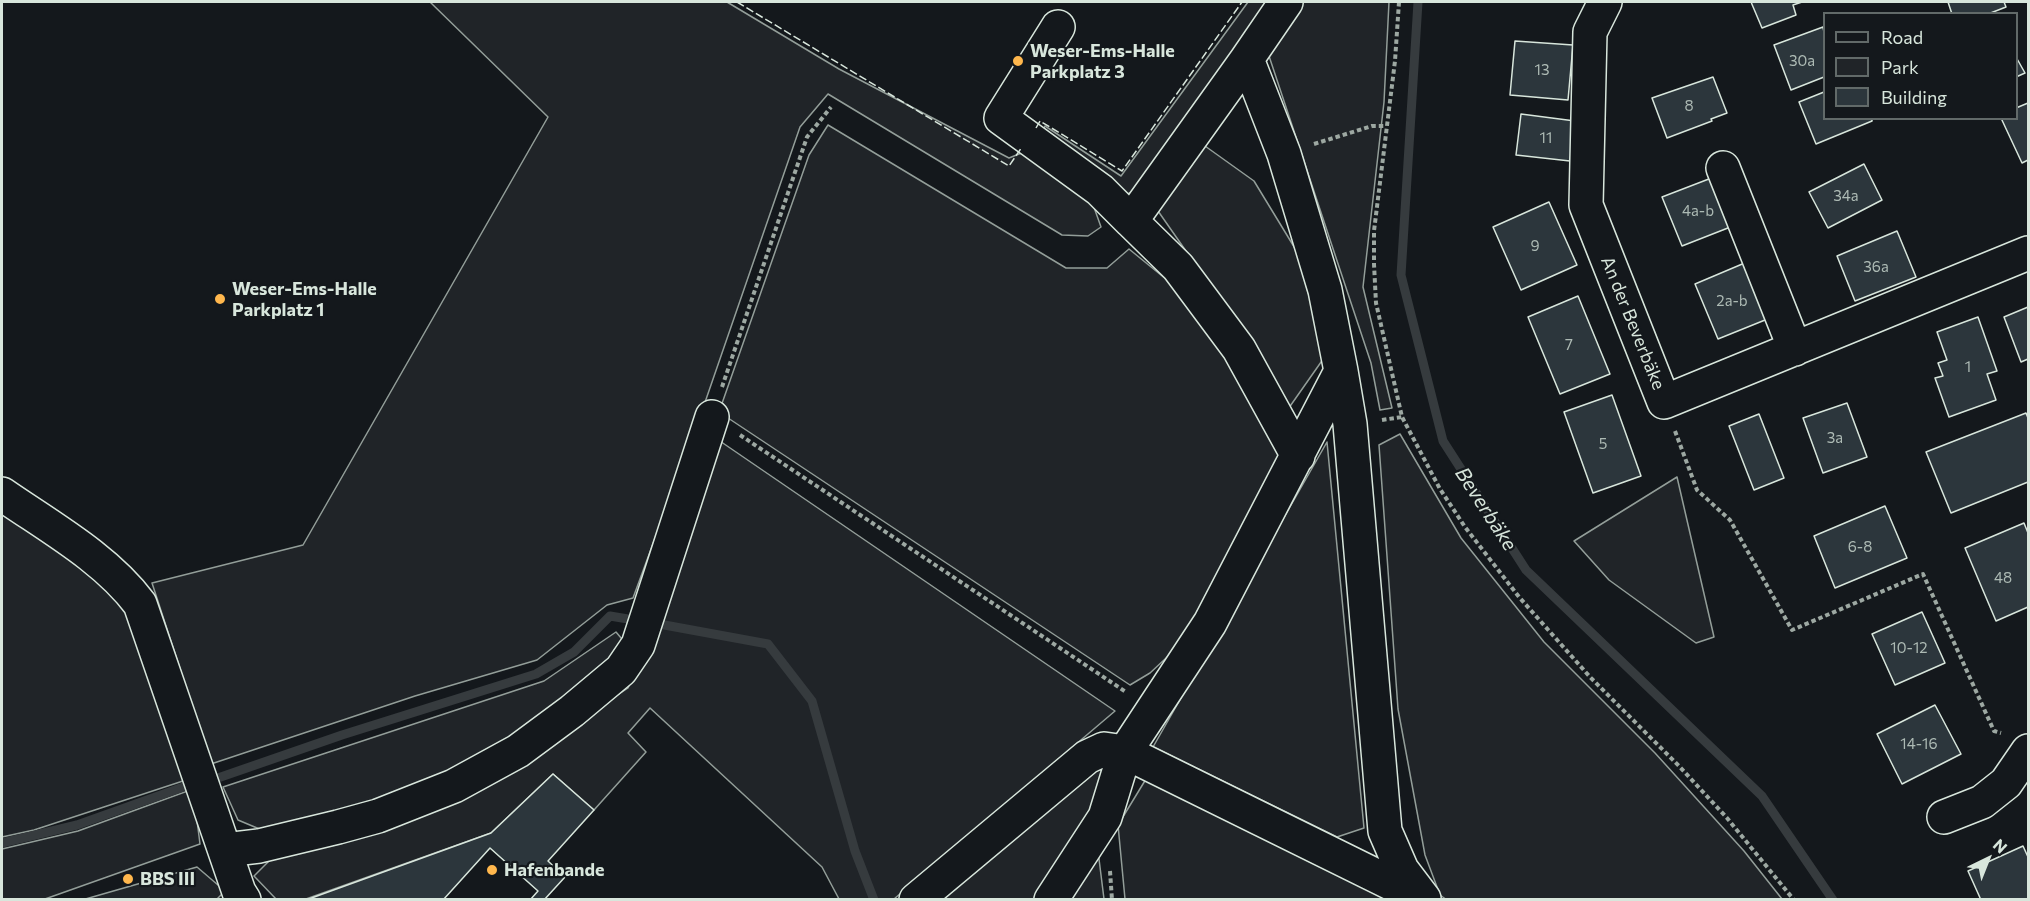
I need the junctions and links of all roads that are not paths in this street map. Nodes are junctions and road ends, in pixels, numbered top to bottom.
1 (1286, 2) edge
2 (1605, 2) edge
3 (1058, 27) dead end
4 (1246, 60) junction
5 (1723, 168) dead end
6 (1131, 221) junction
7 (2028, 253) edge
8 (1795, 349) junction
9 (1341, 371) junction
10 (712, 417) road end
11 (1298, 456) junction
12 (2, 494) edge
13 (2022, 741) edge
14 (1125, 752) junction
15 (1944, 817) dead end
16 (225, 850) junction
17 (1424, 899) edge
18 (244, 900) edge
19 (916, 900) edge
20 (1051, 900) edge

1 - 4 street
2 - 8 street, An der Beverbäke
3 - 6 street
4 - 6 street
4 - 9 street
5 - 8 street
6 - 11 street
7 - 8 street, An der Beverbäke
9 - 11 street
9 - 17 street
10 - 16 street
11 - 14 street
12 - 16 street
13 - 15 street
14 - 17 street
14 - 19 street
14 - 20 street
16 - 18 street

